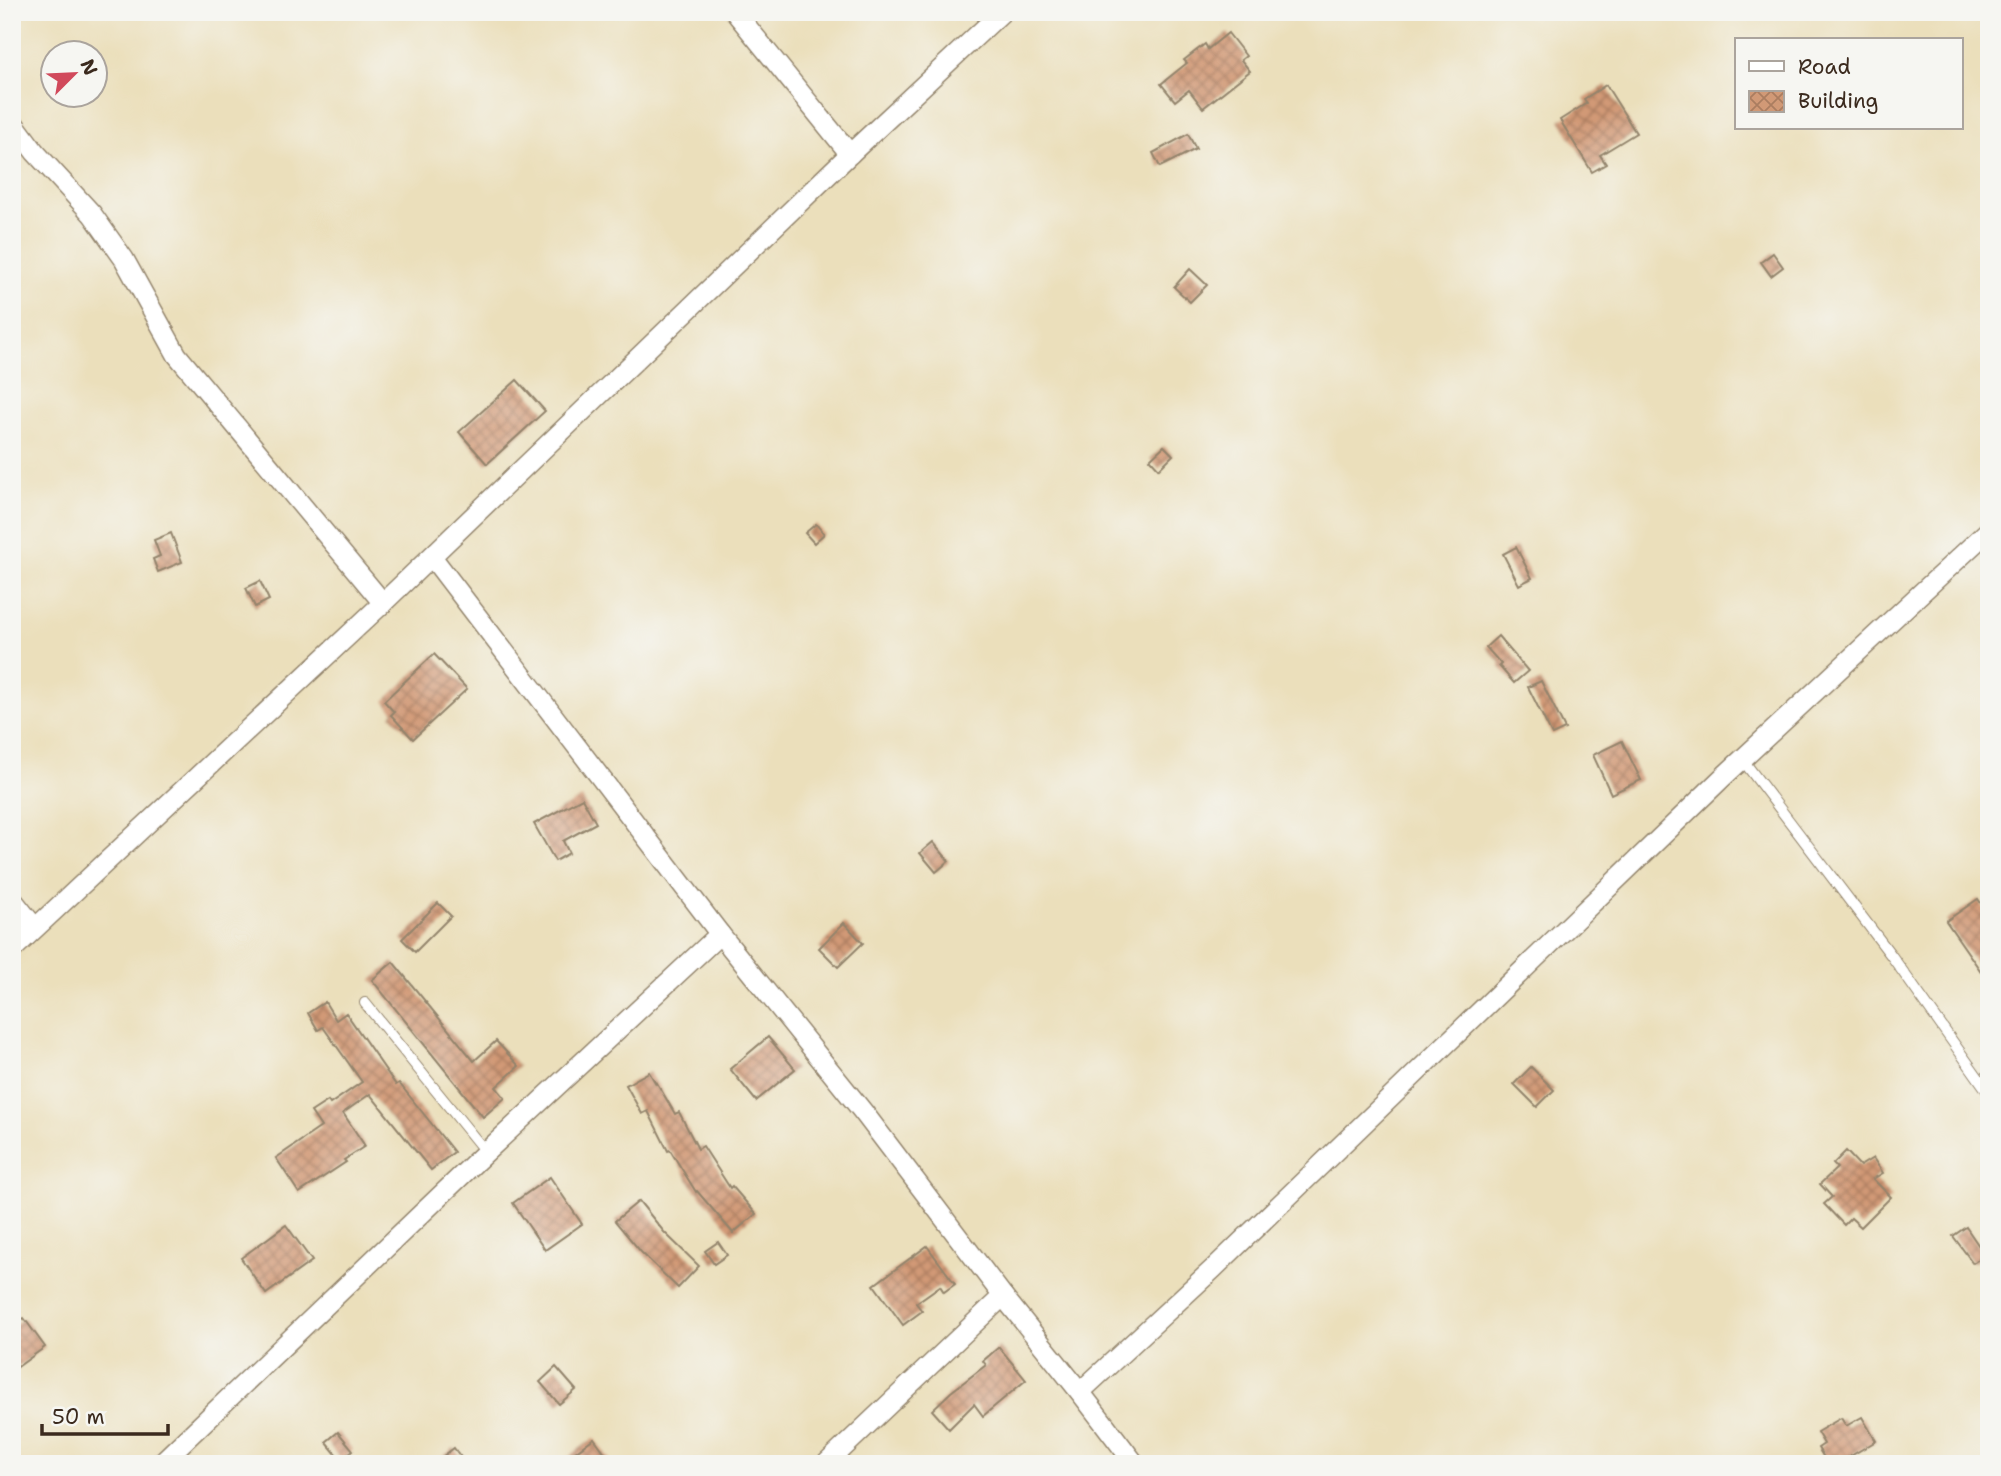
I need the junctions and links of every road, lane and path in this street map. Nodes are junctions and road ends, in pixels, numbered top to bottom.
1 (734, 12) edge
2 (1002, 12) edge
3 (12, 121) edge
4 (850, 154) junction
5 (1989, 530) edge
6 (432, 557) junction
7 (383, 603) junction
8 (1742, 759) junction
9 (12, 899) edge
10 (35, 928) junction
11 (720, 934) junction
12 (12, 950) edge
13 (365, 1003) dead end
14 (1989, 1093) edge
15 (485, 1153) junction
16 (1003, 1297) junction
17 (1080, 1392) junction
18 (160, 1464) edge
19 (826, 1464) edge
20 (1135, 1464) edge

1 - 4 street
2 - 4 street
3 - 7 street
4 - 6 street
5 - 8 street
6 - 7 street
6 - 11 street
7 - 10 street
8 - 14 lane
8 - 17 street
9 - 10 street
10 - 12 street
11 - 15 street
11 - 16 street
13 - 15 lane
15 - 18 street
16 - 17 street
16 - 19 street
17 - 20 street

